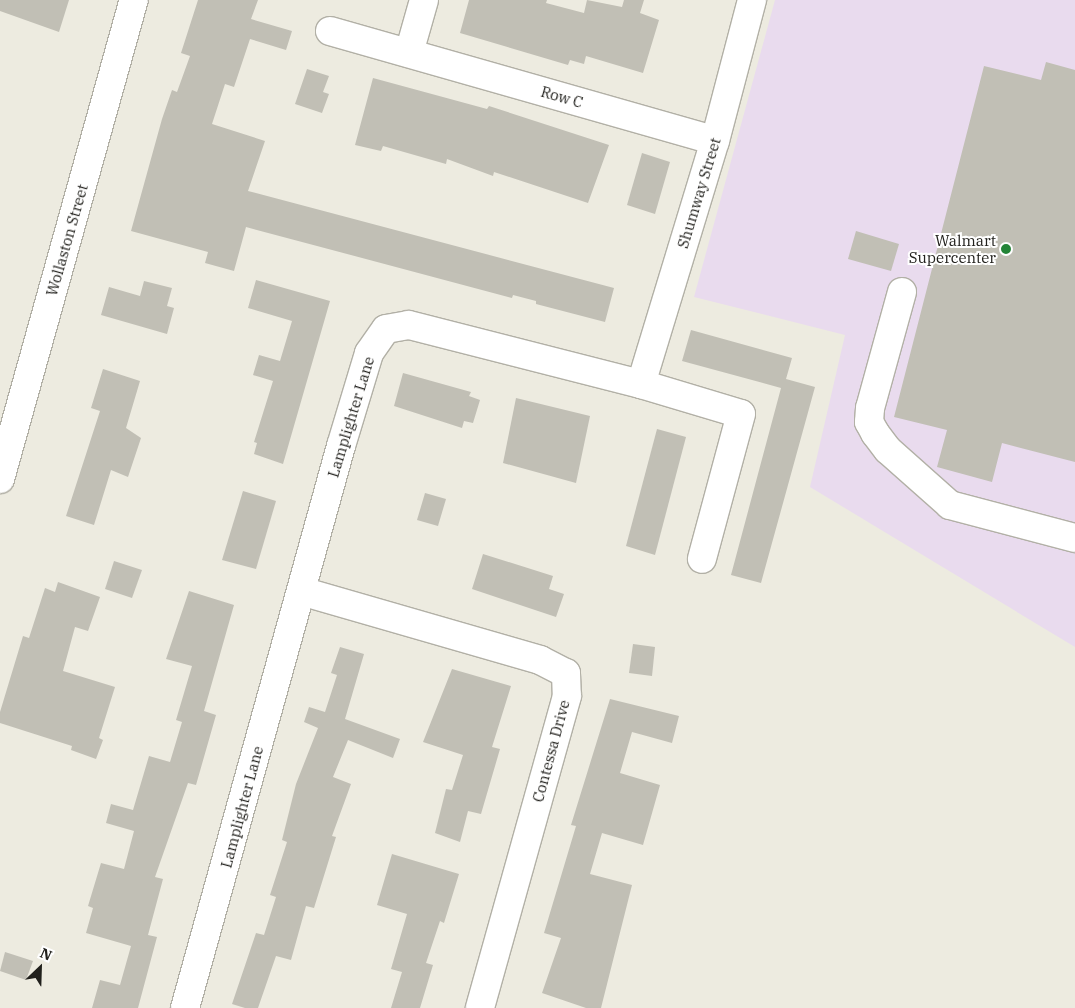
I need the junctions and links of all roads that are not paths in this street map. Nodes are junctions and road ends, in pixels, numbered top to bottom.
1 (134, 0) edge
2 (424, 0) edge
3 (752, 0) edge
4 (330, 31) dead end
5 (409, 53) junction
6 (715, 140) junction
7 (902, 292) dead end
8 (641, 384) junction
9 (0, 479) edge
10 (1075, 538) edge
11 (702, 559) dead end
12 (301, 591) junction
13 (185, 1008) edge
14 (480, 1008) edge

1 - 9 street, Wollaston Street
2 - 5 street
3 - 6 street, Shumway Street
4 - 5 street, Row C
5 - 6 street, Row C
6 - 8 street, Shumway Street
7 - 10 street
8 - 11 street, Lamplighter Lane
8 - 12 street, Lamplighter Lane
12 - 13 street, Lamplighter Lane
12 - 14 street, Contessa Drive

